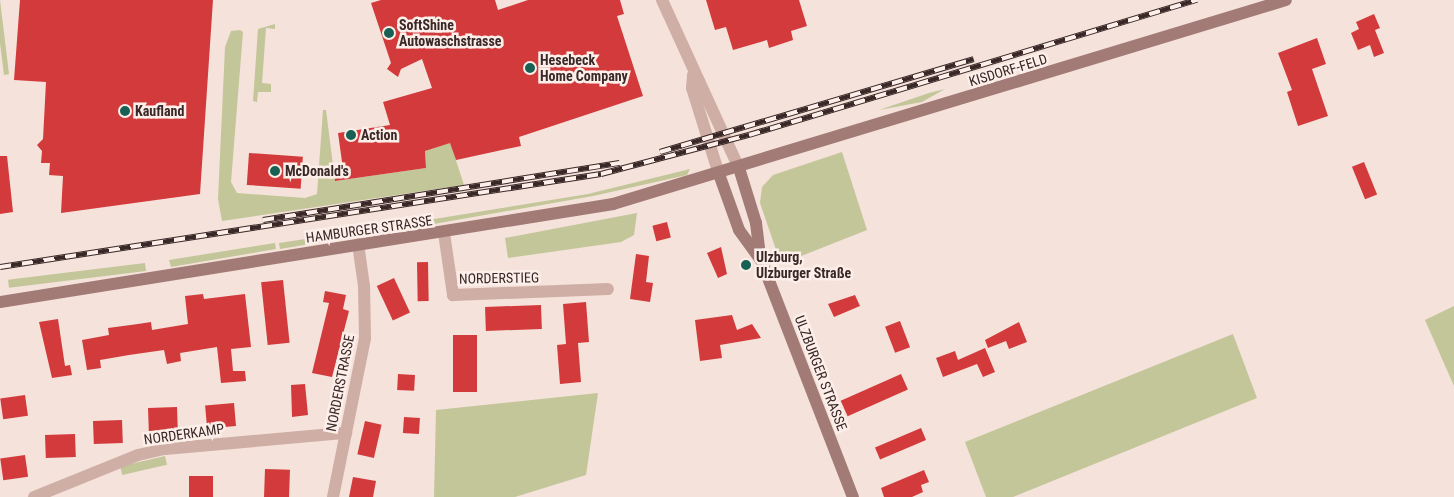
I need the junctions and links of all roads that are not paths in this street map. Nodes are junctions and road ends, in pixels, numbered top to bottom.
1 (662, 0) edge
2 (1286, 0) edge
3 (693, 74) junction
4 (739, 168) junction
5 (719, 174) junction
6 (444, 233) junction
7 (358, 244) junction
8 (761, 260) junction
9 (608, 289) dead end
10 (0, 302) edge
11 (346, 433) junction
12 (34, 497) edge
13 (332, 497) edge
14 (853, 497) edge

1 - 3 street
2 - 4 main road, KISDORF-FELD
3 - 4 street
3 - 5 street
4 - 5 main road, HAMBURGER STRASSE
4 - 8 main road, ULZBURGER STRASSE
5 - 6 main road, HAMBURGER STRASSE
5 - 8 main road, ULZBURGER STRASSE
6 - 7 main road, HAMBURGER STRASSE
6 - 9 street, NORDERSTIEG
7 - 10 main road, HAMBURGER STRASSE
7 - 11 street, NORDERSTRASSE
8 - 14 main road, ULZBURGER STRASSE
11 - 12 street, NORDERKAMP
11 - 13 street, NORDERSTRASSE

